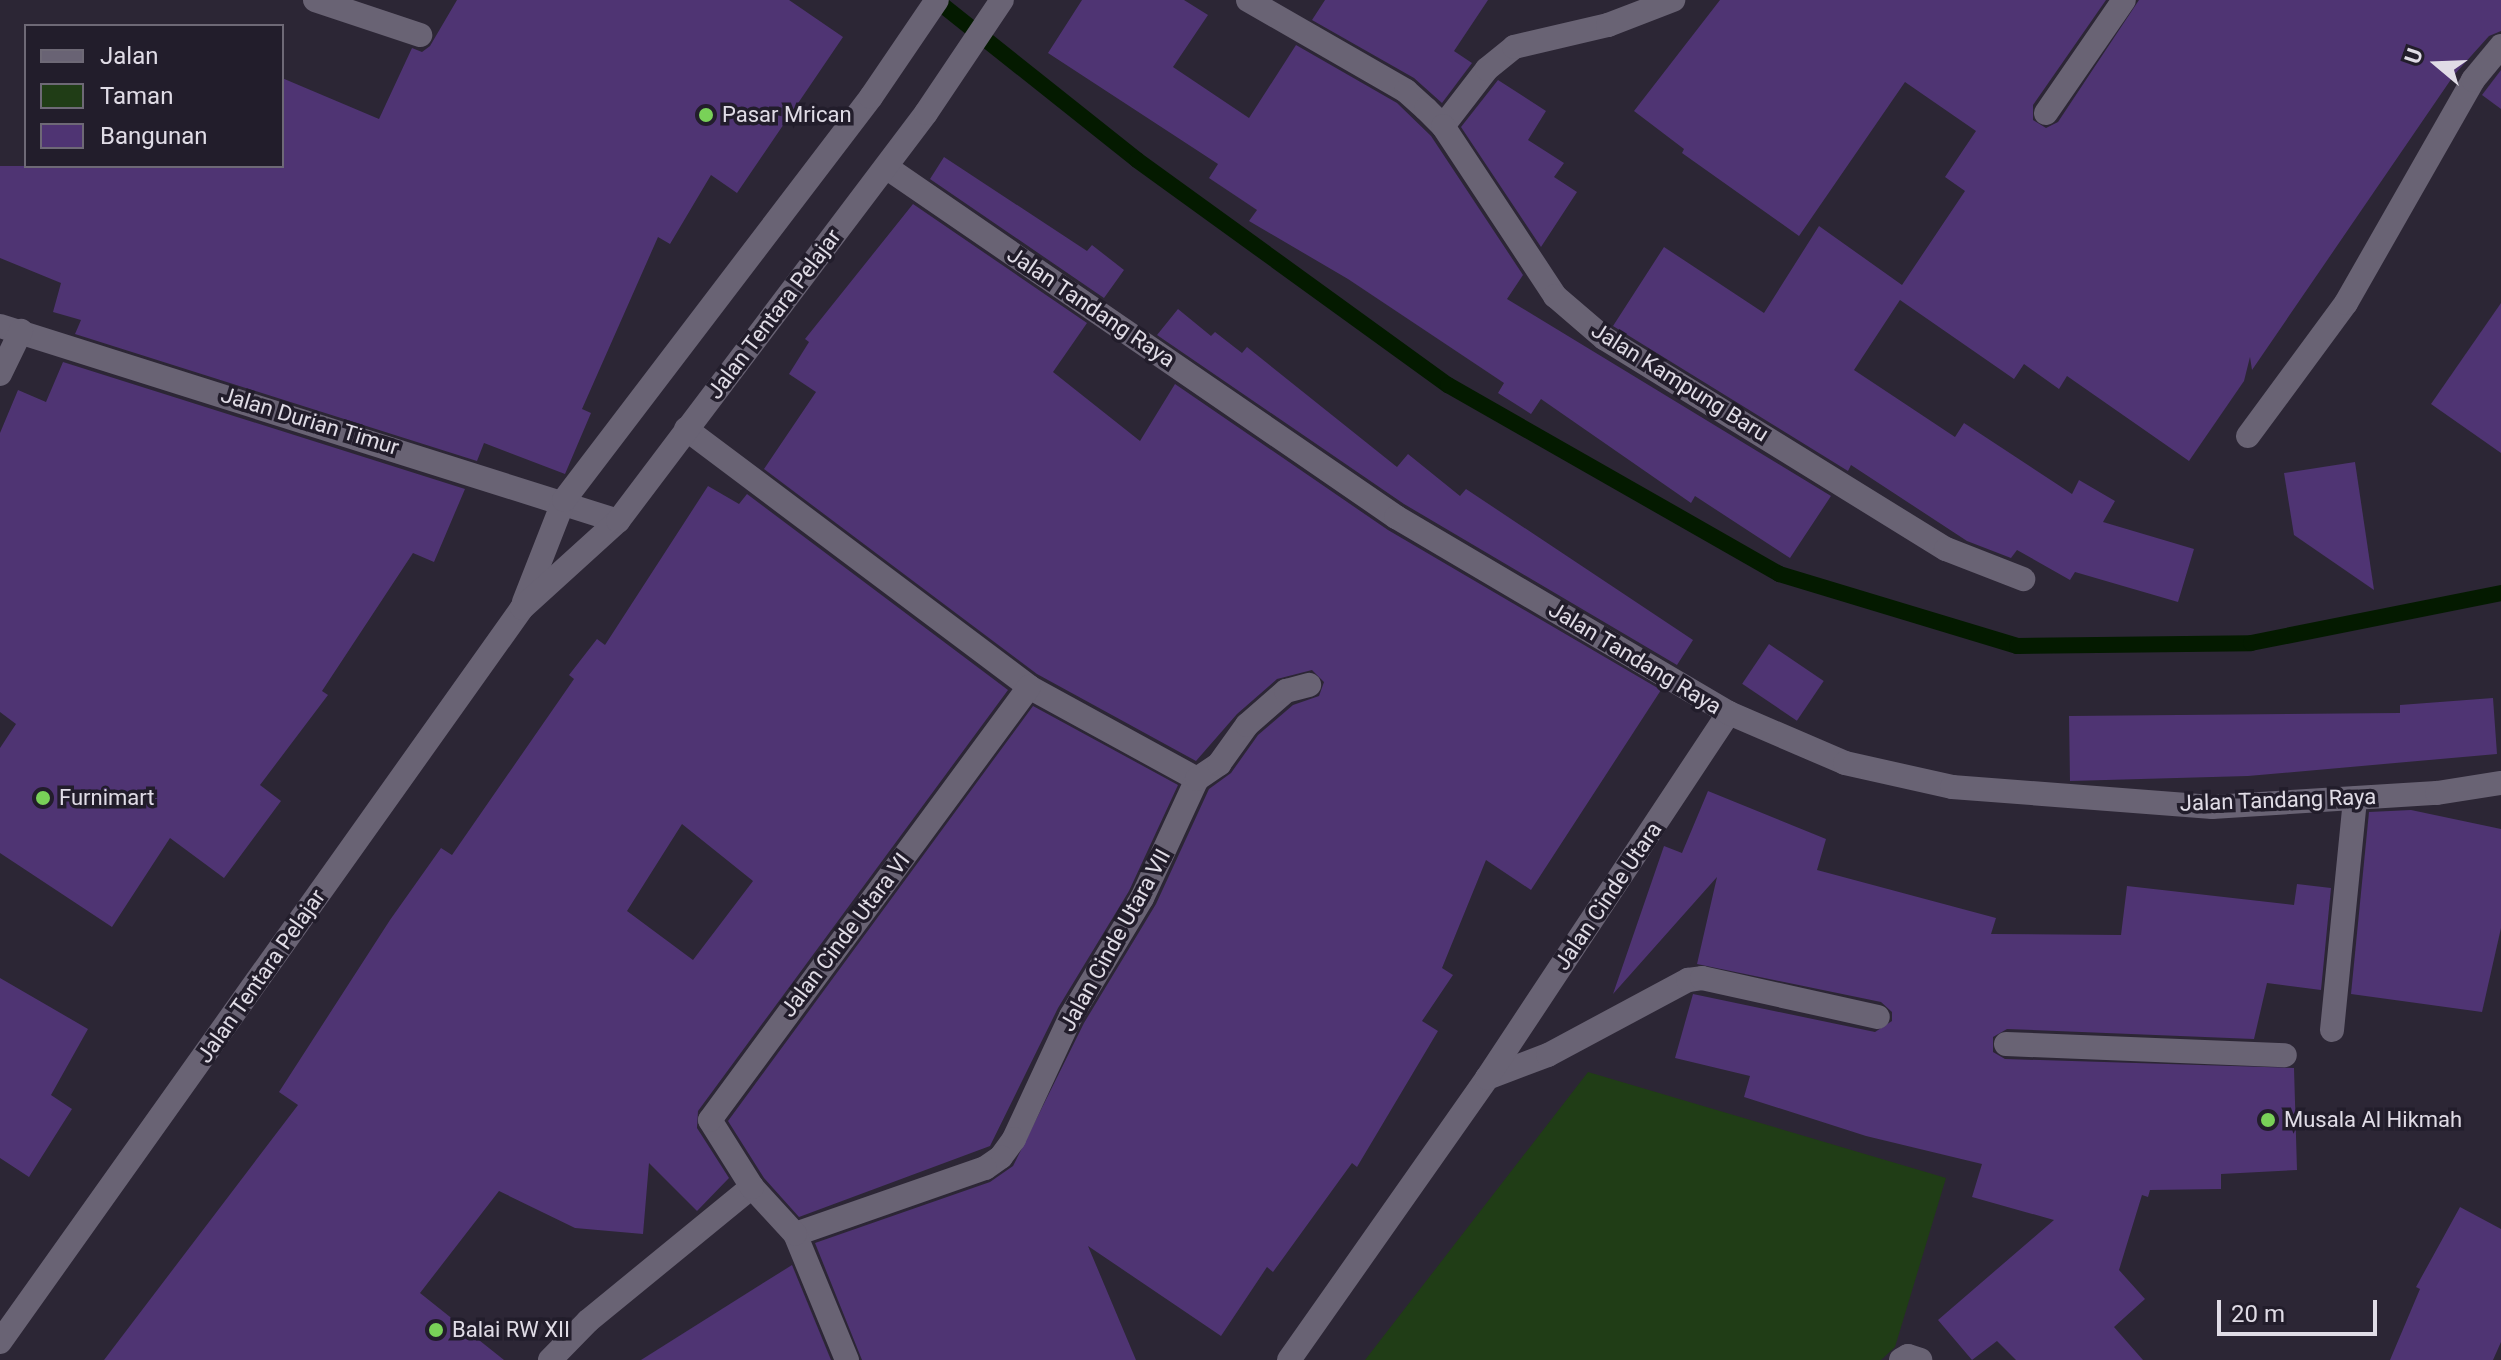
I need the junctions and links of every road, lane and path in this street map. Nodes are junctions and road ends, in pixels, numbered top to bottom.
1 (315, 0) edge
2 (937, 0) edge
3 (1248, 0) edge
4 (1673, 0) edge
5 (2124, 0) edge
6 (1000, 4) edge
7 (420, 35) dead end
8 (2501, 46) edge
9 (2046, 113) dead end
10 (1443, 126) junction
11 (886, 167) junction
12 (11, 328) edge
13 (0, 374) edge
14 (686, 429) junction
15 (2248, 436) dead end
16 (564, 500) junction
17 (618, 521) junction
18 (2023, 579) dead end
19 (522, 608) junction
20 (1309, 685) dead end
21 (1029, 687) junction
22 (1729, 713) junction
23 (1197, 779) junction
24 (2501, 783) edge
25 (2355, 798) junction
26 (1878, 1017) dead end
27 (2332, 1030) dead end
28 (2006, 1044) dead end
29 (2285, 1055) dead end
30 (1487, 1078) junction
31 (752, 1187) junction
32 (795, 1234) junction
33 (0, 1342) edge
34 (550, 1360) edge
35 (847, 1360) edge
36 (1289, 1360) edge
37 (1901, 1360) edge
38 (1920, 1360) edge

1 - 7 street
2 - 16 street, Jalan Tentara Pelajar
3 - 10 street, Jalan Kampung Baru
4 - 10 street
5 - 9 street
6 - 11 street, Jalan Tentara Pelajar
8 - 15 street
10 - 18 street, Jalan Kampung Baru
11 - 14 street, Jalan Tentara Pelajar
11 - 22 street, Jalan Tandang Raya
12 - 13 street
12 - 16 street, Jalan Durian Timur
14 - 17 street, Jalan Tentara Pelajar
14 - 21 street
16 - 17 street, Jalan Durian Timur
16 - 19 street, Jalan Tentara Pelajar
17 - 19 street, Jalan Tentara Pelajar
19 - 33 street, Jalan Tentara Pelajar
20 - 23 street
21 - 23 street
21 - 31 street, Jalan Cinde Utara VI
22 - 25 street, Jalan Tandang Raya
22 - 30 street, Jalan Cinde Utara
23 - 32 street, Jalan Cinde Utara VII
24 - 25 street, Jalan Tandang Raya
25 - 27 street
26 - 30 street
28 - 29 street
30 - 36 street, Jalan Cinde Utara
31 - 32 street, Jalan Cinde Utara VI
31 - 34 street
32 - 35 street, Jalan Cinde Utara VI
37 - 38 street

